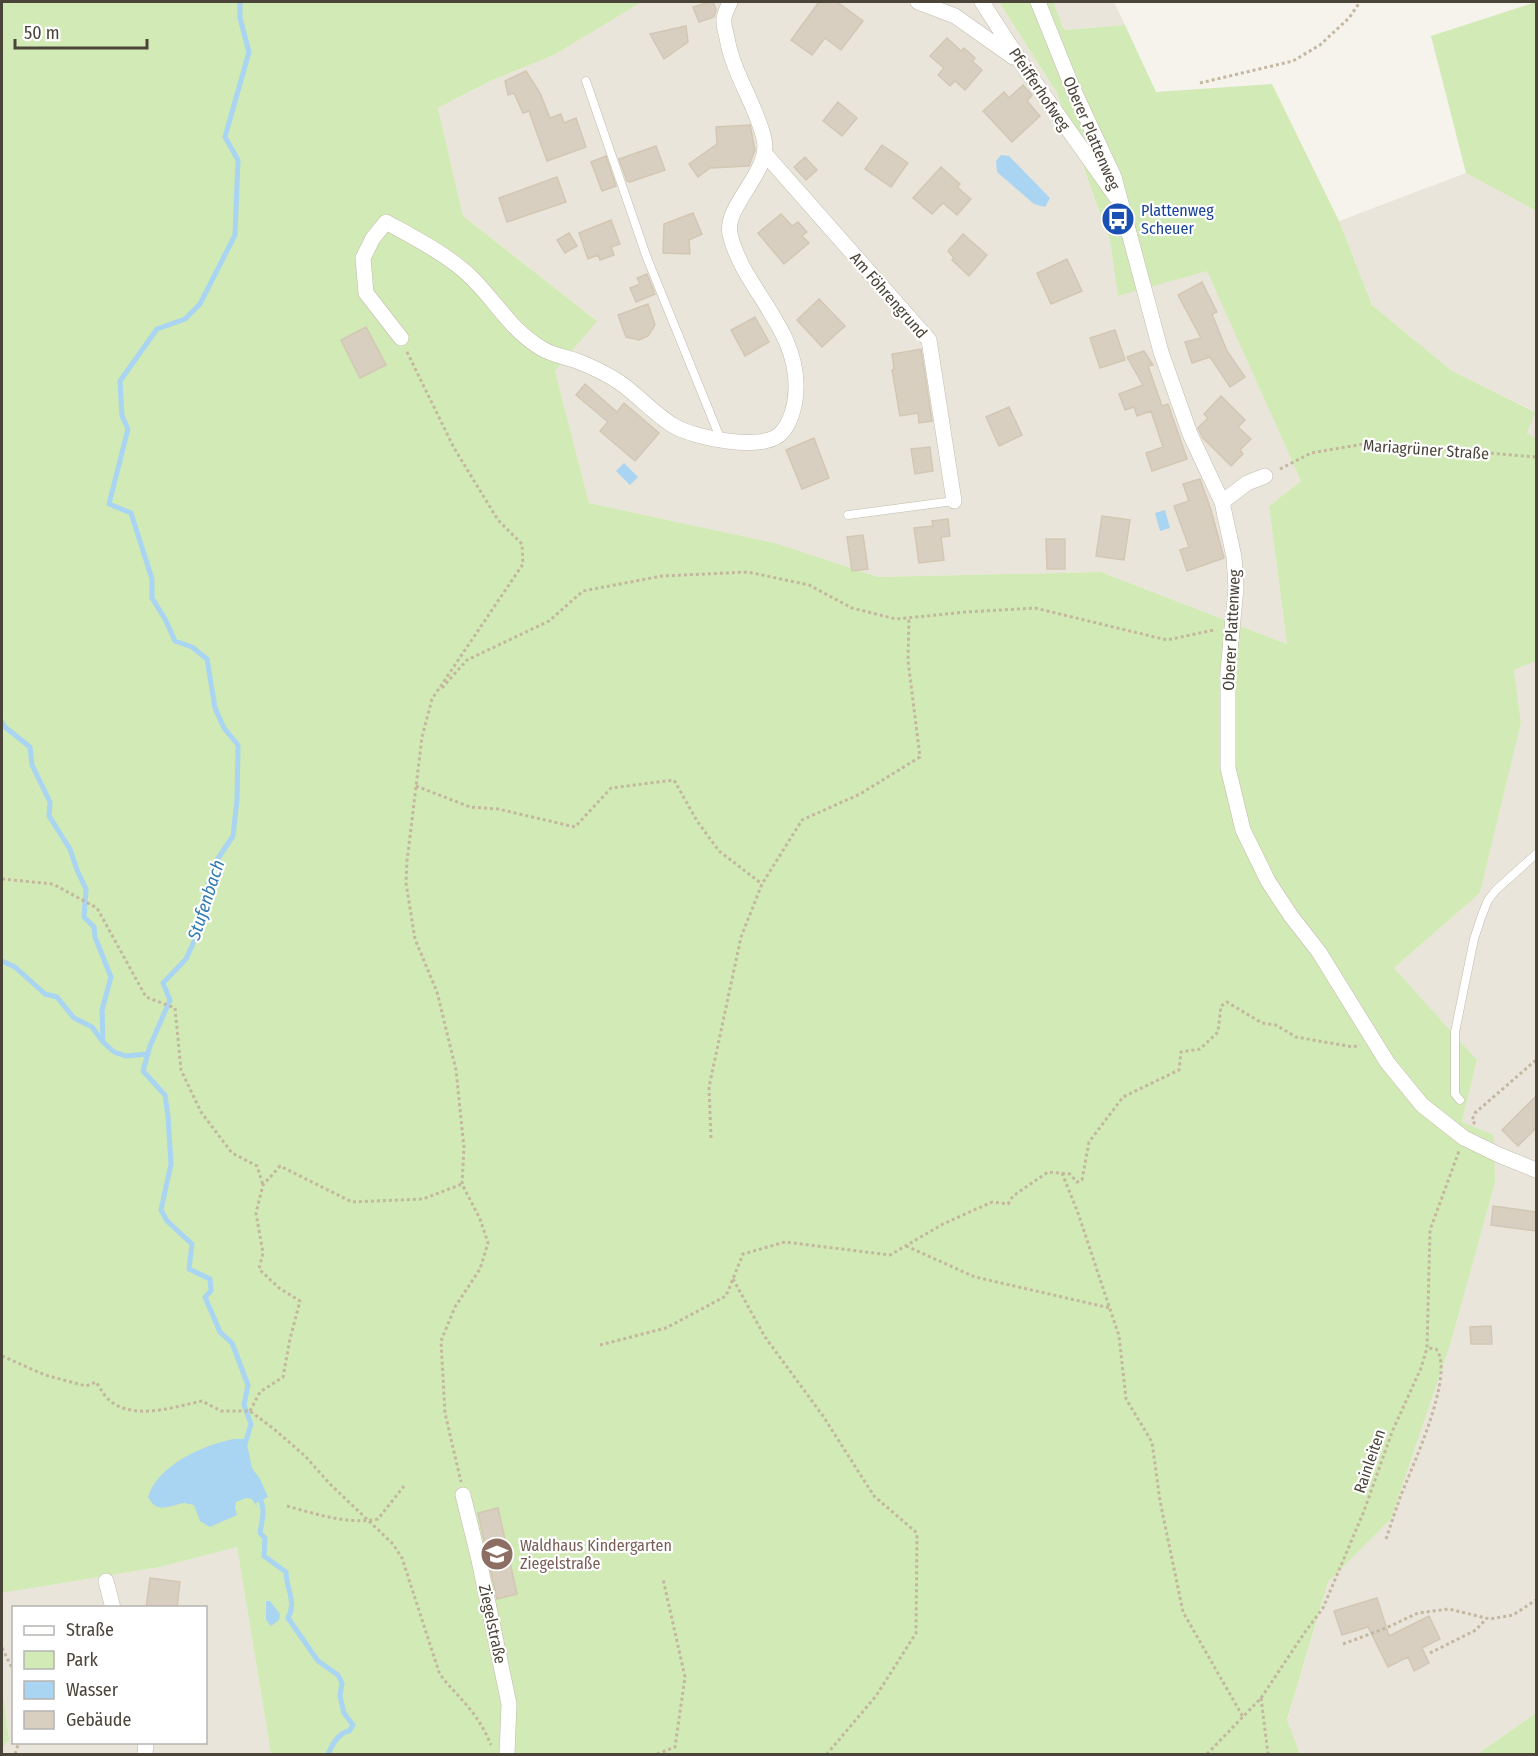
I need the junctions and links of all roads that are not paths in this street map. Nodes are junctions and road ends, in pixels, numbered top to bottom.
1 (730, 2) edge
2 (918, 2) edge
3 (982, 2) edge
4 (1038, 2) edge
5 (1022, 64) junction
6 (586, 81) dead end
7 (766, 155) junction
8 (1121, 204) junction
9 (401, 338) road end
10 (721, 440) junction
11 (1265, 476) road end
12 (954, 501) joint
13 (1222, 502) junction
14 (848, 514) dead end
15 (1536, 854) edge
16 (1460, 1100) dead end
17 (1536, 1170) edge
18 (463, 1495) road end
19 (106, 1581) dead end
20 (112, 1606) edge
21 (507, 1755) edge

1 - 7 street, Am Föhrengrund
2 - 5 street
3 - 5 street, Pfeifferhofweg
4 - 8 street, Oberer Plattenweg
5 - 8 street, Pfeifferhofweg
6 - 10 lane
7 - 10 street
7 - 12 street, Am Föhrengrund
8 - 13 street, Oberer Plattenweg
9 - 10 street
11 - 13 street
12 - 14 lane
13 - 17 street, Oberer Plattenweg
15 - 16 lane
18 - 21 street, Ziegelstraße
19 - 20 street

